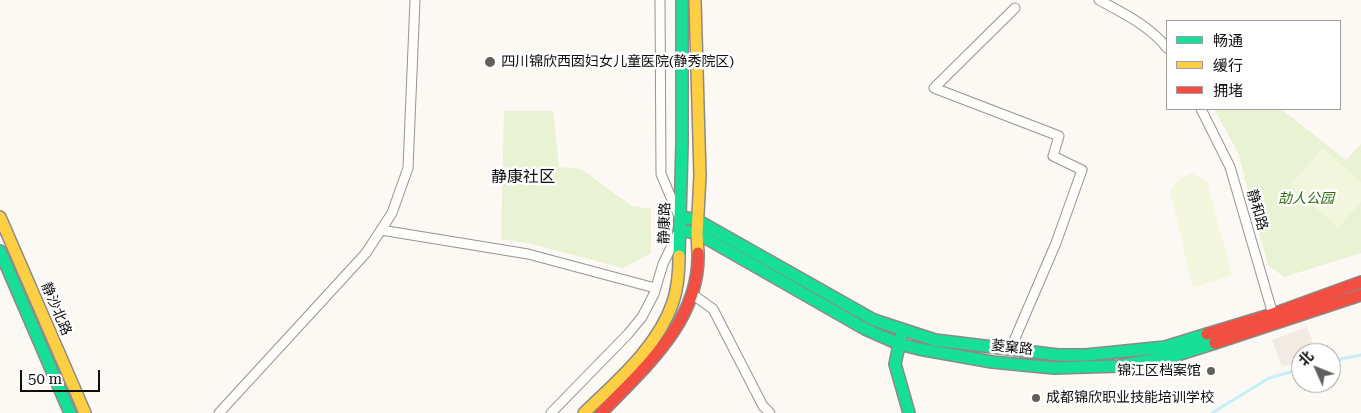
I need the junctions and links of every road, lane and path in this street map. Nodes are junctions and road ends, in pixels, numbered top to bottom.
1 (416, 0) edge
2 (660, 0) edge
3 (682, 0) edge
4 (695, 0) edge
5 (1099, 0) edge
6 (1015, 8) dead end
7 (1166, 47) edge
8 (1201, 110) edge
9 (0, 217) edge
10 (697, 220) junction
11 (680, 222) junction
12 (381, 230) junction
13 (697, 233) junction
14 (0, 251) edge
15 (1361, 282) edge
16 (655, 288) junction
17 (692, 294) junction
18 (1361, 295) edge
19 (1275, 319) junction
20 (903, 329) junction
21 (899, 344) junction
22 (1010, 350) junction
23 (70, 413) edge
24 (85, 413) edge
25 (220, 413) edge
26 (551, 413) edge
27 (584, 413) edge
28 (601, 413) edge
29 (770, 413) edge
30 (909, 413) edge

1 - 12 street
2 - 11 street
3 - 11 street, 静康路
4 - 10 street
5 - 7 street
6 - 22 street
8 - 19 street, 静和路
9 - 24 street, 静沙北路
10 - 11 street, 菱窠路
10 - 13 street
10 - 20 street, 菱窠路
11 - 13 street, 菱窠路
11 - 16 street
11 - 27 street, 静康路
12 - 16 street
12 - 25 street
13 - 17 street
13 - 21 street, 菱窠路
14 - 23 street, 静沙北路
15 - 19 street, 菱窠路
16 - 26 street
17 - 28 street
17 - 29 street
18 - 19 street, 菱窠路
19 - 21 street, 菱窠路
19 - 22 street, 菱窠路
20 - 21 street
20 - 22 street, 菱窠路
21 - 30 street

